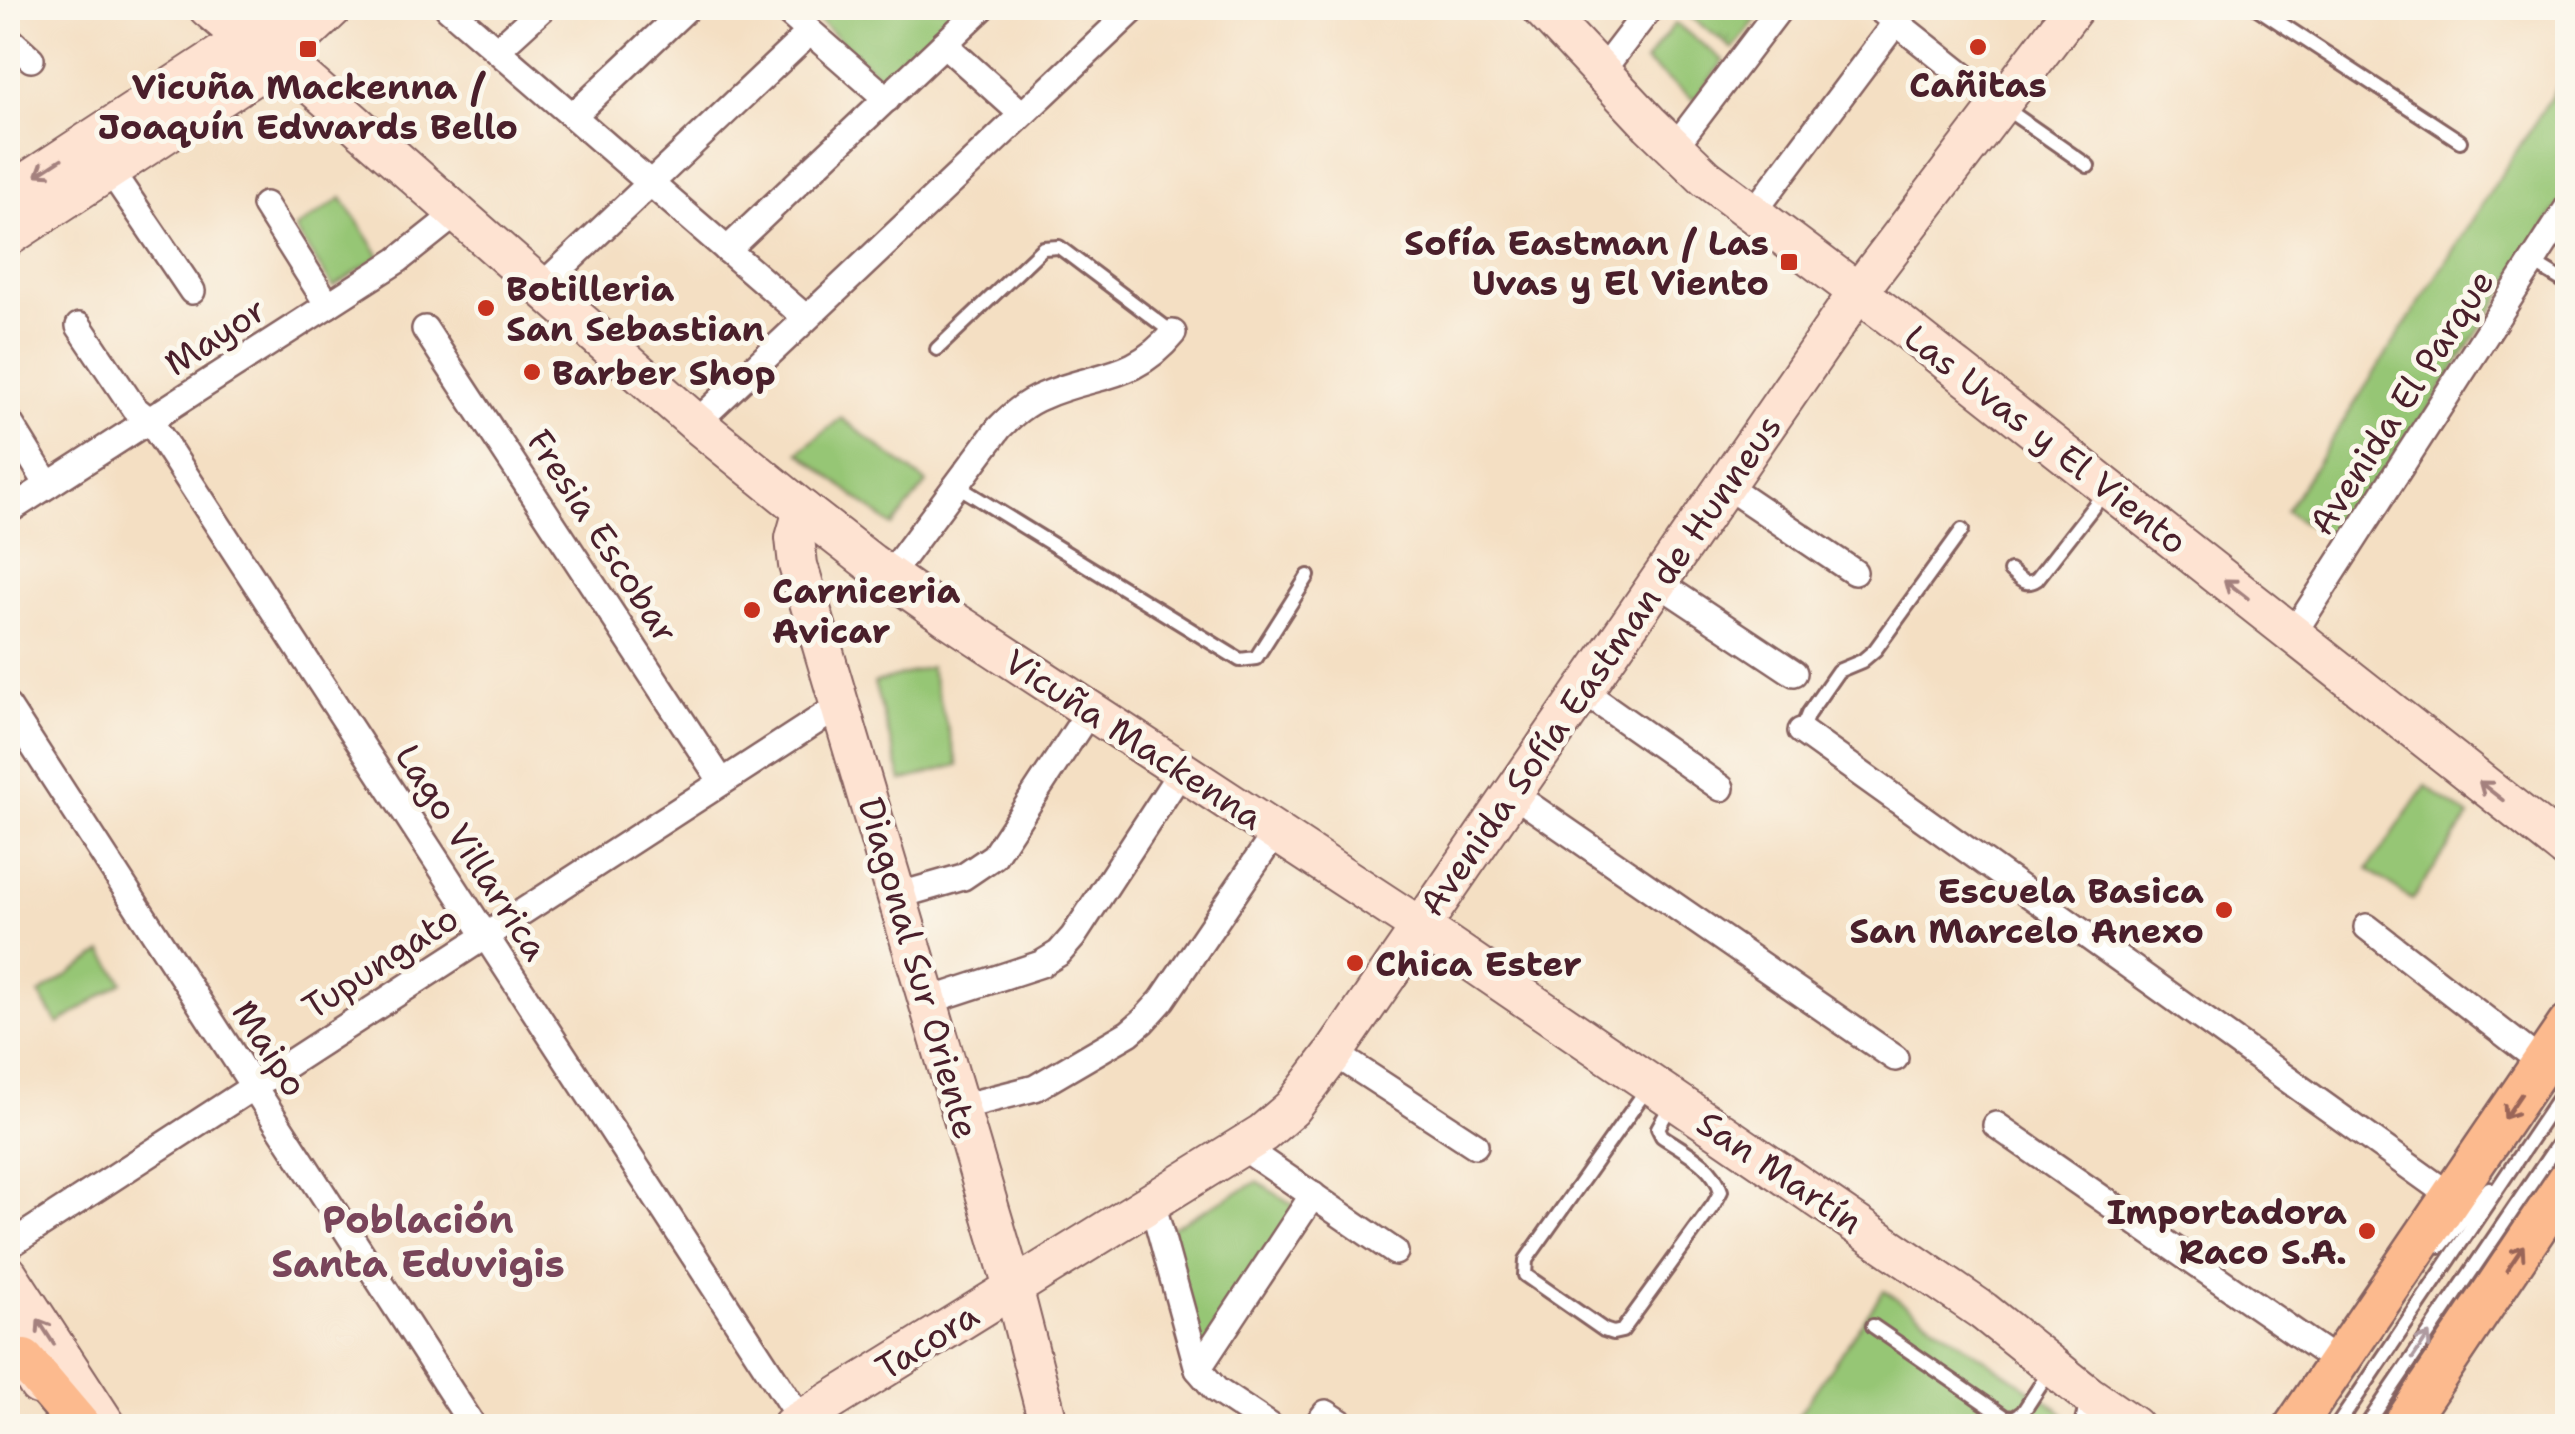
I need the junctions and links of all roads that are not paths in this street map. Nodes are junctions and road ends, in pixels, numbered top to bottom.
1 (208, 8) edge
2 (281, 8) edge
3 (333, 8) edge
4 (448, 8) edge
5 (542, 8) edge
6 (686, 8) edge
7 (782, 8) edge
8 (982, 8) edge
9 (1136, 8) edge
10 (1541, 8) edge
11 (1650, 8) edge
12 (2074, 8) edge
13 (2257, 8) edge
14 (1775, 9) edge
15 (1887, 15) edge
16 (810, 32) junction
17 (248, 37) junction
18 (8, 38) edge
19 (944, 44) junction
20 (497, 50) junction
21 (31, 59) dead end
22 (278, 60) junction
23 (1601, 72) junction
24 (886, 99) junction
25 (2000, 105) junction
26 (1022, 114) junction
27 (573, 116) junction
28 (2460, 141) dead end
29 (1674, 149) junction
30 (101, 154) junction
31 (2088, 166) dead end
32 (650, 184) junction
33 (8, 194) edge
34 (265, 205) dead end
35 (2568, 207) edge
36 (457, 213) junction
37 (1753, 214) junction
38 (8, 237) edge
39 (728, 250) junction
40 (2532, 262) junction
41 (2568, 284) edge
42 (541, 287) junction
43 (192, 292) dead end
44 (1858, 292) junction
45 (328, 305) junction
46 (806, 318) junction
47 (80, 326) dead end
48 (425, 329) dead end
49 (1173, 333) joint
50 (937, 350) dead end
51 (8, 420) edge
52 (149, 420) junction
53 (696, 422) junction
54 (48, 485) junction
55 (1725, 485) junction
56 (956, 486) junction
57 (2108, 488) junction
58 (803, 510) junction
59 (8, 511) edge
60 (1962, 530) dead end
61 (2010, 571) dead end
62 (1854, 572) dead end
63 (889, 576) junction
64 (1308, 576) dead end
65 (1657, 582) junction
66 (2293, 634) junction
67 (1794, 674) dead end
68 (1583, 691) junction
69 (841, 704) junction
70 (8, 707) edge
71 (1090, 710) junction
72 (1801, 732) joint
73 (1182, 770) junction
74 (722, 782) junction
75 (1721, 788) dead end
76 (1512, 793) junction
77 (1276, 832) junction
78 (2568, 852) edge
79 (898, 896) junction
80 (1420, 926) junction
81 (2367, 927) dead end
82 (486, 936) junction
83 (928, 1000) junction
84 (2568, 1025) edge
85 (1334, 1053) junction
86 (1895, 1058) dead end
87 (2555, 1074) edge
88 (253, 1086) junction
89 (1662, 1092) junction
90 (960, 1107) junction
91 (1996, 1125) dead end
92 (2568, 1129) edge
93 (1475, 1144) dead end
94 (1241, 1146) junction
95 (2524, 1149) junction
96 (2568, 1180) edge
97 (1313, 1195) junction
98 (2452, 1196) junction
99 (1152, 1202) junction
100 (8, 1246) edge
101 (1395, 1252) dead end
102 (2427, 1264) dead end
103 (8, 1274) edge
104 (1013, 1287) junction
105 (2384, 1320) dead end
106 (1873, 1326) dead end
107 (16, 1347) edge
108 (2338, 1363) junction
109 (2052, 1367) junction
110 (1198, 1370) junction
111 (2084, 1411) edge
112 (796, 1423) edge
113 (61, 1426) edge
114 (80, 1426) edge
115 (107, 1426) edge
116 (472, 1426) edge
117 (1050, 1426) edge
118 (1270, 1426) edge
119 (2133, 1426) edge
120 (2296, 1426) edge
121 (2337, 1426) edge
122 (2366, 1426) edge
123 (2403, 1426) edge

1 - 17 street, Vicuña Mackenna
2 - 17 street
3 - 22 street
4 - 20 street
5 - 20 street
6 - 27 street
7 - 16 street
8 - 19 street
9 - 26 street
10 - 23 street, Las Uvas y El Viento
11 - 23 street
12 - 25 street, Avenida Sofía Eastman de Hunneus
13 - 28 lane
14 - 29 street
15 - 25 street
15 - 37 street
16 - 24 street
16 - 32 street
17 - 22 street, Vicuña Mackenna
17 - 30 street
18 - 21 street
19 - 24 street
19 - 26 street
20 - 27 street
22 - 30 street
22 - 36 street, Vicuña Mackenna
23 - 29 street, Las Uvas y El Viento
24 - 39 street
25 - 31 lane
25 - 44 street, Avenida Sofía Eastman de Hunneus
26 - 46 street
27 - 32 street
29 - 37 street, Las Uvas y El Viento
30 -> 33 street
30 - 38 street
30 - 43 street
32 - 39 street
32 - 42 street
34 - 45 street
35 - 40 street, Avenida El Parque
36 - 42 street, Vicuña Mackenna
36 - 45 street, Mayor
37 - 44 street, Las Uvas y El Viento
39 - 46 street
40 - 41 lane
40 - 66 street, Avenida El Parque
42 - 53 street, Vicuña Mackenna
44 - 55 street, Avenida Sofía Eastman de Hunneus
44 - 57 street, Las Uvas y El Viento
45 - 52 street, Mayor
46 - 53 street
47 - 52 street, Lago Villarrica
48 - 74 street, Fresia Escobar
49 - 50 lane
49 - 56 street
51 - 54 street
52 - 54 street, Mayor
52 - 82 street, Lago Villarrica
53 - 58 street, Vicuña Mackenna
54 - 59 street, Mayor
55 - 62 street
55 - 65 street, Avenida Sofía Eastman de Hunneus
56 - 63 street
56 - 64 lane
57 - 61 lane
66 -> 57 street, Las Uvas y El Viento
58 - 63 street, Vicuña Mackenna
58 - 69 street, Diagonal Sur Oriente
60 - 72 lane
63 - 71 street, Vicuña Mackenna
65 - 67 street
65 - 68 street, Avenida Sofía Eastman de Hunneus
78 -> 66 street, Las Uvas y El Viento
68 - 75 street
68 - 76 street, Avenida Sofía Eastman de Hunneus
69 - 74 street, Tupungato
69 - 79 street, Diagonal Sur Oriente
70 - 88 street, Maipo
71 - 73 street, Vicuña Mackenna
71 - 79 street
72 - 98 street
73 - 77 street, Vicuña Mackenna
73 - 83 street
74 - 82 street, Tupungato
76 - 80 street, Avenida Sofía Eastman de Hunneus
76 - 86 street
77 - 80 street, Vicuña Mackenna
77 - 90 street
79 - 83 street, Diagonal Sur Oriente
80 - 85 street, Avenida Sofía Eastman de Hunneus
80 - 89 street, San Martín
81 - 87 street
82 - 88 street, Tupungato
82 - 112 street, Lago Villarrica
83 - 90 street, Diagonal Sur Oriente
84 - 87 main road
85 - 93 street
85 - 94 street, Avenida Sofía Eastman de Hunneus
87 - 95 lane
87 -> 98 main road
88 - 100 street, Tupungato
88 - 116 street, Maipo
89 - 89 lane
89 - 109 street, San Martín
90 - 104 street, Diagonal Sur Oriente
91 - 108 street
122 -> 92 lane
94 - 97 street
94 - 99 street, Avenida Sofía Eastman de Hunneus
95 - 102 lane
95 - 121 lane
123 -> 96 main road
97 - 101 street
97 - 110 street
98 - 108 main road
99 - 104 street, Avenida Sofía Eastman de Hunneus
99 - 110 street
115 -> 103 street
104 - 112 street, Tacora
104 - 117 street, Diagonal Sur Oriente
105 - 108 lane
106 - 109 lane
107 - 113 street
107 - 114 main road
108 - 120 main road
109 - 111 street, San Martín
110 - 118 street
111 - 119 street, San Martín

